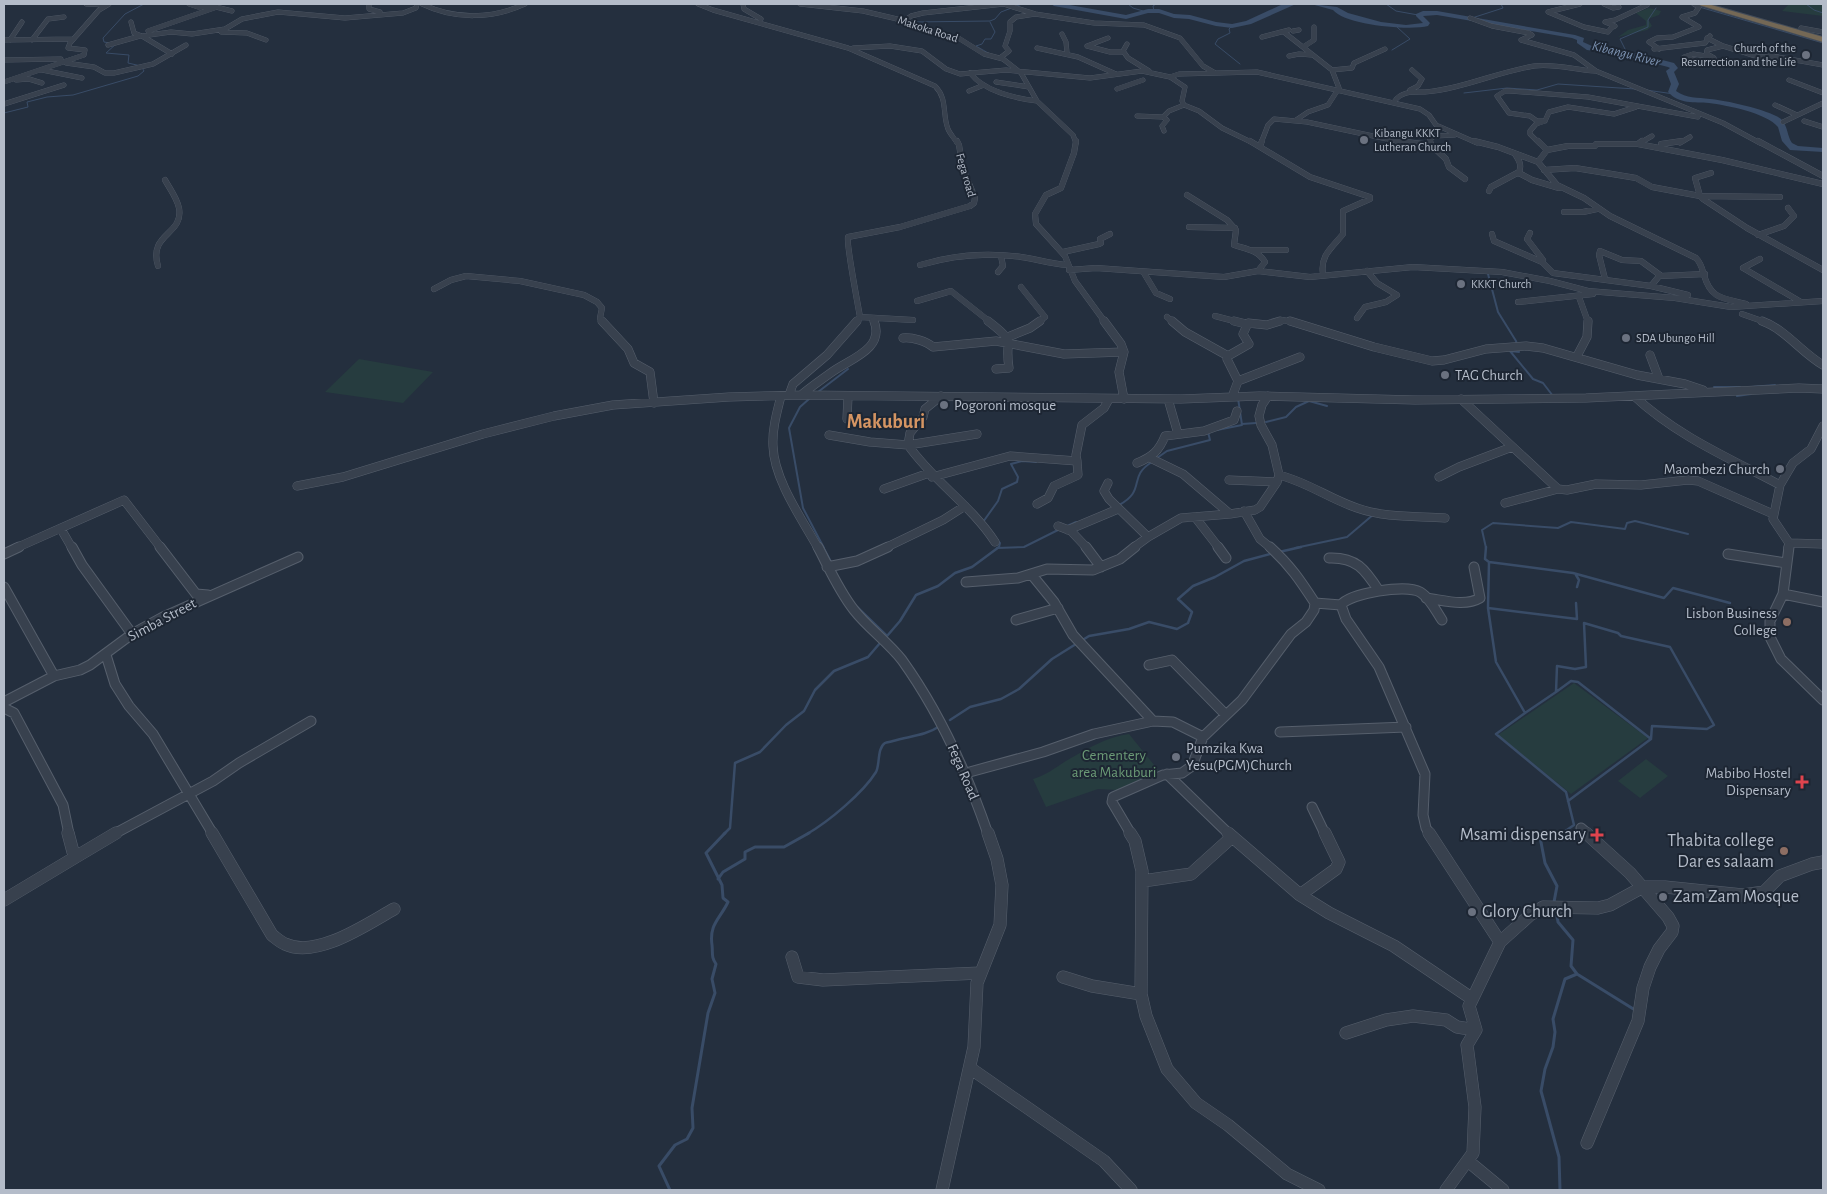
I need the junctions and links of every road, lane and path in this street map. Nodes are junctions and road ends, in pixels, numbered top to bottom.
1 (86, 4) edge
2 (108, 4) edge
3 (370, 4) edge
4 (417, 4) edge
5 (422, 4) edge
6 (525, 4) edge
7 (698, 4) edge
8 (743, 4) edge
9 (800, 4) edge
10 (865, 4) edge
11 (1580, 4) edge
12 (1604, 4) edge
13 (1647, 4) edge
14 (1694, 4) edge
15 (1700, 4) edge
16 (1710, 4) edge
17 (190, 6) edge
18 (283, 6) dead end
19 (202, 7) joint
20 (217, 7) junction
21 (1619, 7) dead end
22 (1613, 8) junction
23 (856, 10) junction
24 (232, 11) dead end
25 (282, 12) junction
26 (1628, 12) junction
27 (387, 14) junction
28 (1035, 14) junction
29 (64, 16) dead end
30 (1470, 18) dead end
31 (905, 20) junction
32 (22, 22) dead end
33 (131, 22) dead end
34 (1091, 22) junction
35 (1120, 24) junction
36 (1291, 24) dead end
37 (245, 26) junction
38 (773, 27) junction
39 (1314, 27) dead end
40 (1612, 27) joint
41 (1084, 28) dead end
42 (1801, 28) dead end
43 (1114, 29) dead end
44 (1138, 29) dead end
45 (1155, 29) junction
46 (132, 30) junction
47 (1293, 31) junction
48 (206, 32) junction
49 (1823, 32) edge
50 (148, 33) junction
51 (1062, 34) dead end
52 (141, 36) junction
53 (1262, 37) dead end
54 (1108, 38) dead end
55 (1823, 38) edge
56 (73, 39) junction
57 (4, 40) edge
58 (10, 40) junction
59 (32, 40) junction
60 (266, 40) dead end
61 (1127, 44) dead end
62 (108, 45) dead end
63 (186, 45) dead end
64 (1723, 46) junction
65 (1303, 47) junction
66 (848, 48) junction
67 (1037, 48) dead end
68 (1385, 49) dead end
69 (1659, 49) junction
70 (1649, 50) dead end
71 (1124, 52) junction
72 (1067, 53) junction
73 (172, 54) junction
74 (1707, 54) junction
75 (1312, 55) junction
76 (1289, 56) dead end
77 (1325, 56) dead end
78 (75, 57) junction
79 (89, 58) dead end
80 (1000, 58) junction
81 (38, 59) junction
82 (4, 60) edge
83 (1320, 60) junction
84 (63, 62) junction
85 (85, 65) junction
86 (1823, 65) edge
87 (36, 69) junction
88 (1018, 70) junction
89 (1332, 70) junction
90 (1412, 70) dead end
91 (19, 71) dead end
92 (54, 71) junction
93 (1132, 71) junction
94 (1596, 71) junction
95 (1149, 72) junction
96 (970, 73) junction
97 (1116, 74) junction
98 (1215, 74) junction
99 (1170, 77) junction
100 (82, 78) dead end
101 (1790, 80) dead end
102 (4, 82) edge
103 (996, 82) dead end
104 (42, 83) dead end
105 (64, 85) dead end
106 (984, 85) junction
107 (1029, 87) junction
108 (1117, 89) dead end
109 (969, 91) dead end
110 (1338, 91) junction
111 (1406, 93) junction
112 (1823, 93) edge
113 (1374, 98) junction
114 (1037, 101) junction
115 (1394, 102) junction
116 (1823, 102) edge
117 (1369, 103) dead end
118 (4, 104) edge
119 (1184, 105) junction
120 (1775, 105) dead end
121 (1636, 107) junction
122 (1797, 115) junction
123 (1137, 116) dead end
124 (1163, 117) junction
125 (1711, 118) junction
126 (1296, 120) junction
127 (1545, 121) junction
128 (1804, 121) dead end
129 (1699, 122) dead end
130 (1783, 122) dead end
131 (1727, 125) junction
132 (1823, 127) edge
133 (1164, 131) dead end
134 (1458, 135) junction
135 (1652, 136) dead end
136 (1690, 137) dead end
137 (1638, 144) junction
138 (1431, 145) junction
139 (1260, 146) junction
140 (1547, 150) junction
141 (1515, 154) dead end
142 (1538, 162) junction
143 (1544, 170) junction
144 (1519, 173) junction
145 (1711, 173) dead end
146 (1823, 176) edge
147 (164, 180) dead end
148 (1464, 180) dead end
149 (1823, 184) edge
150 (1564, 189) junction
151 (1489, 191) dead end
152 (1187, 195) dead end
153 (1700, 196) junction
154 (1780, 197) dead end
155 (1788, 208) dead end
156 (1597, 209) junction
157 (1564, 212) dead end
158 (1189, 227) dead end
159 (1235, 228) junction
160 (1530, 233) dead end
161 (1110, 234) dead end
162 (1492, 234) dead end
163 (1758, 235) junction
164 (1252, 250) junction
165 (1286, 250) dead end
166 (1062, 252) junction
167 (1001, 256) junction
168 (1760, 259) dead end
169 (920, 265) dead end
170 (158, 266) dead end
171 (1068, 268) junction
172 (1823, 270) edge
173 (1258, 271) junction
174 (1367, 271) junction
175 (998, 272) dead end
176 (1144, 273) junction
177 (1553, 273) junction
178 (1323, 274) junction
179 (1705, 274) junction
180 (1660, 276) junction
181 (1605, 279) junction
182 (1550, 281) junction
183 (1651, 286) junction
184 (1021, 288) dead end
185 (434, 289) dead end
186 (1597, 292) junction
187 (1579, 297) junction
188 (1170, 299) dead end
189 (917, 301) dead end
190 (1823, 301) edge
191 (1518, 302) dead end
192 (1801, 302) junction
193 (1717, 305) junction
194 (1761, 306) junction
195 (1742, 314) dead end
196 (1215, 316) dead end
197 (860, 317) junction
198 (1167, 317) dead end
199 (873, 318) junction
200 (1357, 318) dead end
201 (913, 320) dead end
202 (1246, 324) junction
203 (903, 338) dead end
204 (1009, 340) junction
205 (1124, 352) junction
206 (1650, 355) dead end
207 (1228, 356) junction
208 (1577, 356) junction
209 (1300, 358) dead end
210 (1823, 365) edge
211 (996, 369) dead end
212 (1659, 379) junction
213 (1238, 381) junction
214 (1823, 389) edge
215 (1708, 391) junction
216 (801, 395) junction
217 (785, 396) junction
218 (848, 396) junction
219 (941, 396) junction
220 (1268, 396) junction
221 (1634, 396) junction
222 (1232, 397) junction
223 (1109, 399) junction
224 (1124, 399) junction
225 (1168, 399) junction
226 (1461, 399) junction
227 (654, 403) junction
228 (1237, 411) dead end
229 (847, 419) dead end
230 (1823, 426) edge
231 (977, 434) dead end
232 (1178, 434) junction
233 (829, 436) dead end
234 (908, 445) junction
235 (1512, 447) junction
236 (1150, 458) junction
237 (1077, 461) junction
238 (1137, 463) dead end
239 (931, 475) junction
240 (1440, 477) dead end
241 (1278, 478) junction
242 (1229, 480) dead end
243 (1108, 483) dead end
244 (1780, 485) junction
245 (297, 486) dead end
246 (884, 489) dead end
247 (1558, 489) junction
248 (1506, 502) dead end
249 (1037, 504) dead end
250 (965, 506) junction
251 (1118, 509) junction
252 (1244, 511) junction
253 (1230, 514) junction
254 (1773, 514) junction
255 (1195, 517) junction
256 (1446, 518) dead end
257 (1058, 526) dead end
258 (61, 529) junction
259 (1068, 530) junction
260 (1148, 537) junction
261 (995, 542) dead end
262 (1790, 543) junction
263 (1823, 544) edge
264 (4, 554) edge
265 (1728, 554) dead end
266 (298, 557) dead end
267 (1226, 558) dead end
268 (1329, 558) dead end
269 (1786, 563) junction
270 (827, 567) junction
271 (1101, 567) junction
272 (1474, 567) dead end
273 (1032, 575) junction
274 (966, 582) dead end
275 (4, 587) edge
276 (1379, 591) junction
277 (213, 594) junction
278 (1783, 594) junction
279 (1426, 598) junction
280 (1823, 602) edge
281 (1315, 603) junction
282 (1342, 605) junction
283 (1058, 608) junction
284 (1016, 620) dead end
285 (1442, 620) dead end
286 (132, 634) junction
287 (106, 655) junction
288 (1149, 665) dead end
289 (54, 676) junction
290 (1823, 700) edge
291 (4, 702) edge
292 (4, 708) edge
293 (1226, 716) junction
294 (1153, 720) junction
295 (311, 721) dead end
296 (1406, 727) junction
297 (1280, 732) dead end
298 (1203, 737) junction
299 (966, 774) junction
300 (1167, 774) junction
301 (189, 792) junction
302 (1312, 807) dead end
303 (1581, 828) dead end
304 (1232, 836) junction
305 (78, 854) junction
306 (1823, 862) edge
307 (1143, 881) junction
308 (1643, 887) junction
309 (1300, 895) junction
310 (4, 900) edge
311 (394, 910) dead end
312 (1500, 942) junction
313 (792, 958) dead end
314 (980, 973) junction
315 (1063, 977) dead end
316 (1141, 994) junction
317 (1472, 998) junction
318 (1476, 1030) junction
319 (1346, 1033) dead end
320 (970, 1068) junction
321 (1587, 1143) dead end
322 (1468, 1161) junction
323 (942, 1190) edge
324 (1131, 1190) edge
325 (1319, 1190) edge
326 (1446, 1190) edge
327 (1503, 1190) edge

1 - 2 street
2 - 56 street
3 - 27 street
4 - 27 street
5 - 6 street
7 - 38 street, Fega road
8 - 38 street
9 - 23 street, Makoka Road
10 - 23 street
11 - 40 street
12 - 22 street
13 - 26 street
14 - 69 street
15 - 55 highway
16 - 55 highway
17 - 19 street
18 - 25 street
19 - 20 street
20 - 24 street
20 - 50 street
21 - 22 street
22 - 26 street
23 - 31 street, Makoka Road
25 - 27 street
25 - 37 street
26 - 40 street
28 - 31 street
28 - 34 street
28 - 80 street
29 - 59 street
30 - 94 street
31 - 80 street, Makoka Road
32 - 58 street
33 - 46 street
34 - 35 street
34 - 41 street
35 - 43 street
35 - 45 street
36 - 47 street
37 - 48 street
37 - 48 street
37 - 60 street
38 - 66 street, Fega road
39 - 65 street
42 - 49 street
44 - 45 street
45 - 98 street
46 - 50 street
46 - 52 street
47 - 53 street
47 - 65 street
48 - 50 street
50 - 52 street
51 - 72 street
52 - 62 street
52 - 73 street
54 - 71 street
56 - 59 street
56 - 78 street
57 - 58 street
58 - 59 street
61 - 71 street
63 - 73 street
64 - 69 street
64 - 74 street
64 - 86 street
65 - 75 street
66 - 96 street
66 - 197 street, Fega road
67 - 72 street
68 - 89 street
69 - 70 street
71 - 95 street
72 - 97 street
73 - 85 street
74 - 74 street
75 - 76 street
75 - 83 street
77 - 83 street
78 - 79 street
78 - 81 street
78 - 84 street
78 - 85 street
80 - 88 street, Makoka Road
81 - 82 street
81 - 91 street
83 - 89 street
84 - 85 street
84 - 87 street
84 - 92 street
87 - 92 street
87 - 102 street
88 - 96 street
88 - 97 street
88 - 107 street
89 - 110 street
90 - 111 street
92 - 100 street
93 - 95 street
93 - 97 street
93 - 108 street
94 - 111 street
94 - 125 street
95 - 99 street
96 - 106 street
98 - 99 street
98 - 110 street
99 - 119 street
101 - 112 street
102 - 104 street
103 - 107 street
105 - 118 street
106 - 109 street
106 - 114 street
107 - 114 street
110 - 113 street
110 - 126 street
111 - 115 street
113 - 115 street
113 - 117 street
114 - 166 street
115 - 134 street
116 - 122 street
119 - 124 street
119 - 139 street
120 - 122 street
121 - 125 street
121 - 127 street
121 - 127 street
122 - 130 street
123 - 124 street
124 - 133 street
125 - 131 street
126 - 138 street
126 - 139 street
127 - 140 street
128 - 132 street
129 - 131 street
131 - 146 street
134 - 138 street
134 - 142 street
135 - 137 street
136 - 137 street
137 - 140 street
137 - 149 street
138 - 148 street
139 - 178 street
140 - 142 street
141 - 144 street
142 - 143 street
143 - 150 street
143 - 153 street
144 - 150 street
144 - 151 street
145 - 153 street
147 - 170 street
150 - 156 street
152 - 159 street
153 - 154 street
153 - 163 street
155 - 163 street
156 - 157 street
156 - 179 street
158 - 159 street
159 - 164 street
160 - 177 street
161 - 166 street
162 - 177 street
163 - 172 street
164 - 165 street
164 - 173 street
166 - 171 street
167 - 169 street
167 - 171 street
167 - 175 street
168 - 192 street
171 - 176 street
171 - 205 street
173 - 176 street
173 - 178 street
174 - 178 street
174 - 182 street
174 - 200 street
176 - 188 street
177 - 181 street
177 - 182 street
179 - 180 street
179 - 194 street
180 - 181 street
180 - 183 street
181 - 183 street
182 - 186 street
183 - 193 street
184 - 204 street
185 - 227 street
186 - 187 street
186 - 193 street
187 - 191 street
187 - 208 street
189 - 204 street
190 - 192 street
192 - 194 street
193 - 194 street
195 - 210 street
196 - 202 street
197 - 199 street
197 - 217 street
198 - 207 street
199 - 201 street
199 - 216 street
202 - 207 street
202 - 208 street
203 - 204 street
204 - 205 street
204 - 211 street
205 - 224 street
206 - 212 street
207 - 213 street
208 - 212 street
209 - 213 street
212 - 215 street
213 - 222 street
214 - 215 street
215 - 221 street
216 - 217 street
216 - 218 street
217 - 227 street
217 - 270 street, Fega Road
218 - 219 street
218 - 229 street
219 - 223 street
219 - 234 street
220 - 222 street
220 - 226 street
220 - 241 street
221 - 226 street
221 - 244 street
222 - 225 street
223 - 224 street
223 - 237 street
224 - 225 street
225 - 232 street
226 - 235 street
227 - 245 street
228 - 232 street
230 - 244 street
231 - 234 street
232 - 236 street
233 - 234 street
234 - 239 street
235 - 240 street
235 - 247 street
236 - 238 street
236 - 253 street
237 - 239 street
237 - 249 street
239 - 246 street
239 - 250 street
241 - 242 street
241 - 252 street
241 - 256 street
243 - 251 street
244 - 254 street
247 - 248 street
247 - 254 street
250 - 261 street
250 - 270 street
251 - 259 street
251 - 260 street
252 - 253 street
252 - 281 street
253 - 255 street
254 - 262 street
255 - 260 street
255 - 267 street
257 - 259 street
258 - 264 street
258 - 277 street
258 - 286 street
259 - 271 street
260 - 271 street
262 - 263 street
262 - 269 street
265 - 269 street
266 - 277 street, Simba Street
268 - 276 street
269 - 278 street
270 - 299 street, Fega Road
271 - 273 street
272 - 279 street
273 - 274 street
273 - 283 street
275 - 289 street
276 - 279 street
276 - 282 street
277 - 286 street, Simba Street
278 - 280 street
278 - 290 street
279 - 285 street
281 - 282 street
281 - 293 street
282 - 296 street
283 - 284 street
283 - 294 street
286 - 287 street, Simba Street
287 - 289 street, Simba Street
287 - 301 street
288 - 293 street
289 - 291 street, Simba Street
292 - 305 street
293 - 298 street
294 - 298 street
294 - 299 street
295 - 301 street
296 - 297 street
296 - 312 street
298 - 300 street
299 - 314 street, Fega Road
300 - 304 street
300 - 307 street
301 - 305 street
301 - 311 street
302 - 309 street
303 - 308 street
304 - 307 street
304 - 309 street
305 - 310 street
306 - 308 street
307 - 316 street
308 - 312 street
308 - 321 street
309 - 317 street
312 - 317 street
313 - 314 street
314 - 320 street, Fega Road
315 - 316 street
316 - 325 street
317 - 318 street
318 - 319 street
318 - 322 street
320 - 323 street, Fega Road
320 - 324 street
322 - 326 street
322 - 327 street

